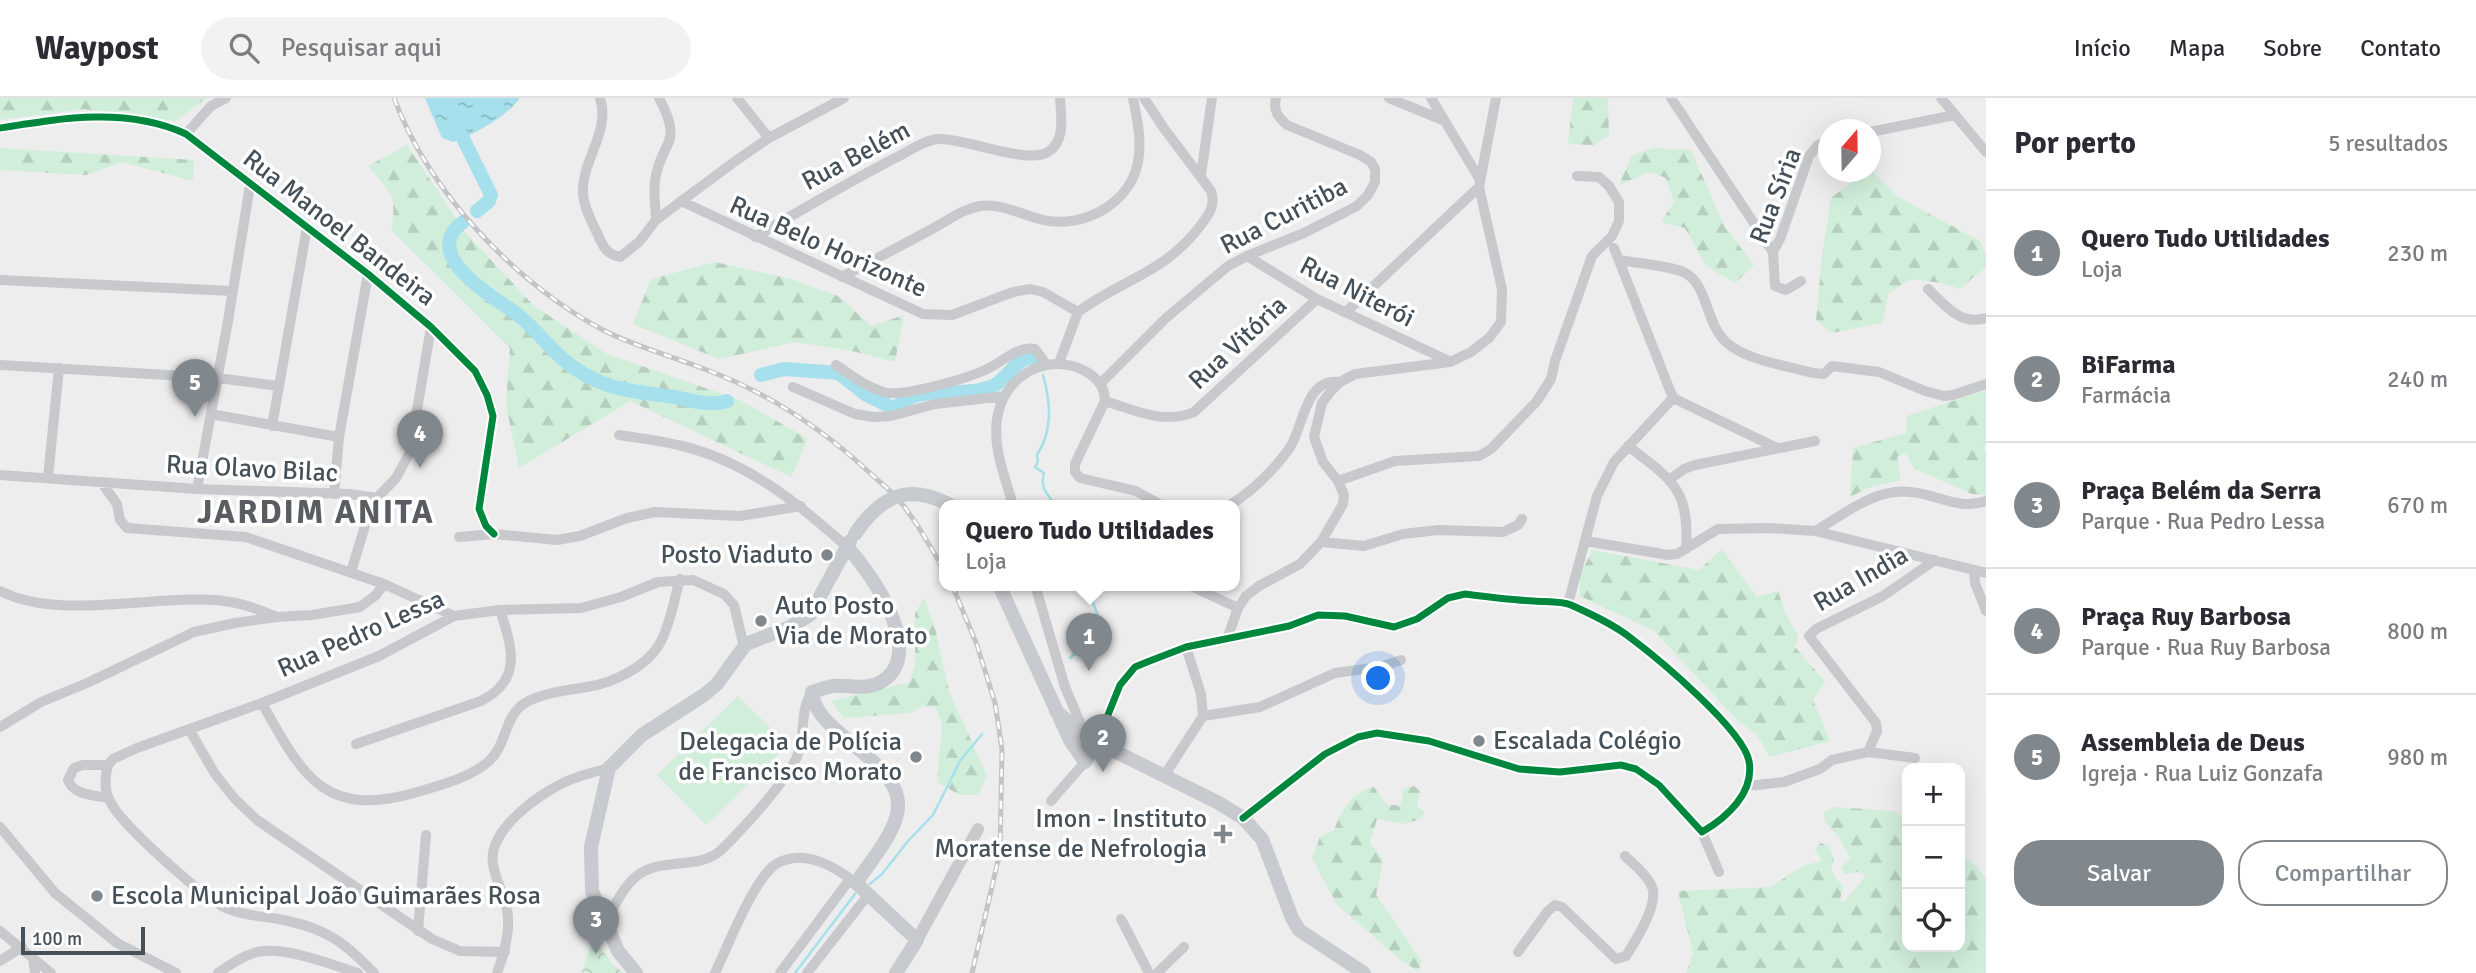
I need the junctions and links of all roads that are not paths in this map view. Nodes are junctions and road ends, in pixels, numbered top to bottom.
1 (226, 98) edge
2 (600, 98) edge
3 (659, 98) edge
4 (737, 98) edge
5 (844, 98) edge
6 (1060, 98) edge
7 (1133, 98) edge
8 (1144, 98) edge
9 (1212, 98) edge
10 (1276, 98) edge
11 (1389, 98) edge
12 (1431, 98) edge
13 (1496, 98) edge
14 (1671, 98) edge
15 (1941, 98) edge
16 (1955, 116) junction
17 (1445, 121) junction
18 (0, 128) edge
19 (1881, 130) edge
20 (186, 134) junction
21 (769, 138) junction
22 (1818, 146) edge
23 (1986, 152) edge
24 (1201, 175) junction
25 (1577, 176) dead end
26 (1479, 184) junction
27 (250, 185) junction
28 (681, 201) junction
29 (656, 220) junction
30 (307, 227) junction
31 (755, 237) junction
32 (1614, 248) dead end
33 (1773, 252) junction
34 (1247, 256) junction
35 (1619, 260) junction
36 (368, 274) junction
37 (842, 277) junction
38 (0, 280) edge
39 (1801, 281) dead end
40 (1928, 289) dead end
41 (232, 291) junction
42 (1360, 298) junction
43 (1317, 299) junction
44 (1078, 312) junction
45 (1346, 312) junction
46 (1986, 318) edge
47 (1365, 321) junction
48 (431, 327) junction
49 (1450, 362) junction
50 (1059, 363) junction
51 (1046, 364) junction
52 (0, 365) edge
53 (836, 365) dead end
54 (59, 368) junction
55 (218, 378) junction
56 (1340, 382) junction
57 (1101, 383) junction
58 (1986, 384) edge
59 (278, 386) junction
60 (793, 387) dead end
61 (1005, 396) junction
62 (1673, 398) junction
63 (1105, 401) junction
64 (211, 414) junction
65 (272, 426) junction
66 (619, 435) dead end
67 (339, 437) junction
68 (1815, 441) dead end
69 (1628, 446) junction
70 (1777, 448) junction
71 (0, 475) edge
72 (48, 477) junction
73 (1670, 479) junction
74 (1338, 481) junction
75 (102, 483) junction
76 (126, 483) junction
77 (197, 489) junction
78 (334, 494) junction
79 (377, 498) junction
80 (941, 500) edge
81 (1012, 500) edge
82 (1152, 500) edge
83 (1238, 500) edge
84 (1986, 501) edge
85 (117, 504) junction
86 (801, 506) junction
87 (1522, 519) dead end
88 (1815, 531) junction
89 (494, 534) junction
90 (459, 537) dead end
91 (851, 541) junction
92 (1586, 541) junction
93 (1321, 542) junction
94 (1686, 549) junction
95 (1935, 560) junction
96 (1975, 570) junction
97 (351, 572) junction
98 (1986, 573) edge
99 (680, 579) junction
100 (384, 584) junction
101 (0, 591) edge
102 (1002, 591) edge
103 (1037, 591) edge
104 (1202, 591) edge
105 (1568, 604) junction
106 (1238, 608) junction
107 (500, 610) junction
108 (1986, 611) edge
109 (277, 617) junction
110 (454, 617) junction
111 (1227, 639) junction
112 (744, 647) junction
113 (1186, 647) junction
114 (1401, 660) dead end
115 (812, 692) junction
116 (262, 703) junction
117 (1056, 711) junction
118 (1203, 716) junction
119 (0, 727) edge
120 (189, 729) junction
121 (1092, 740) junction
122 (356, 744) dead end
123 (1868, 752) junction
124 (1915, 758) dead end
125 (1085, 762) junction
126 (108, 765) junction
127 (609, 768) junction
128 (584, 775) junction
129 (1164, 776) junction
130 (1747, 786) junction
131 (605, 794) junction
132 (108, 798) junction
133 (1051, 801) dead end
134 (1243, 818) junction
135 (0, 827) edge
136 (978, 829) dead end
137 (1702, 832) junction
138 (426, 835) dead end
139 (1625, 856) dead end
140 (1719, 872) dead end
141 (853, 881) junction
142 (868, 895) junction
143 (1121, 919) dead end
144 (604, 923) junction
145 (0, 931) edge
146 (418, 931) junction
147 (917, 940) junction
148 (22, 947) junction
149 (1184, 947) dead end
150 (505, 952) junction
151 (1518, 952) dead end
152 (33, 957) junction
153 (0, 961) edge
154 (35, 973) edge
155 (51, 973) edge
156 (176, 973) edge
157 (218, 973) edge
158 (358, 973) edge
159 (374, 973) edge
160 (497, 973) edge
161 (636, 973) edge
162 (715, 973) edge
163 (780, 973) edge
164 (807, 973) edge
165 (896, 973) edge
166 (1149, 973) edge
167 (1157, 973) edge
168 (1364, 973) edge

1 - 20 street
2 - 29 street
3 - 29 street
4 - 21 street
5 - 21 street
6 - 31 street, Rua Belém
7 - 37 street
8 - 24 street
9 - 24 street
10 - 34 street, Rua Curitiba
11 - 17 street
12 - 17 street
13 - 26 street
14 - 33 street
15 - 16 street
16 - 19 street
16 - 23 street
17 - 26 street
18 - 20 street, Rua Manoel Bandeira
20 - 27 street, Rua Manoel Bandeira
21 - 28 street
22 - 33 street, Rua Síria
24 - 44 street
25 - 74 street
26 - 42 street
26 - 49 street
27 - 30 street, Rua Manoel Bandeira
27 - 41 street
28 - 29 street
28 - 31 street, Rua Belo Horizonte
30 - 36 street, Rua Manoel Bandeira
30 - 59 street
31 - 37 street, Rua Belo Horizonte
32 - 35 street
33 - 39 street, Rua Síria
34 - 43 street, Rua Niterói
34 - 57 street, Rua Curitiba
35 - 58 street
35 - 62 street
36 - 48 street, Rua Manoel Bandeira
36 - 67 street
37 - 44 street, Rua Belo Horizonte
38 - 41 street
40 - 46 street
41 - 55 street
42 - 45 street
42 - 47 street
43 - 45 street, Rua Niterói
43 - 63 street, Rua Vitória
44 - 50 street
45 - 47 street, Rua Niterói
47 - 49 street, Rua Niterói
48 - 79 street
48 - 89 street, Rua Manoel Bandeira
49 - 56 street
50 - 51 street
50 - 57 street
51 - 53 street
51 - 61 street
52 - 54 street
54 - 55 street
54 - 72 street
55 - 59 street
55 - 64 street
56 - 74 street
56 - 83 street
57 - 63 street
59 - 65 street
60 - 61 street
61 - 81 street
62 - 69 street
62 - 70 street
63 - 82 street
64 - 65 street
64 - 77 street
65 - 67 street
66 - 86 street
67 - 78 street
68 - 70 street
69 - 73 street
69 - 92 street
70 - 73 street
71 - 72 street, Rua Olavo Bilac
72 - 75 street, Rua Olavo Bilac
73 - 94 street
74 - 93 street
75 - 76 street, Rua Olavo Bilac
75 - 85 street
76 - 77 street, Rua Olavo Bilac
76 - 85 street
77 - 78 street, Rua Olavo Bilac
78 - 79 street, Rua Olavo Bilac
79 - 97 street
80 - 91 main road, bridge
84 - 88 street
85 - 97 street
86 - 89 street
86 - 91 street
87 - 93 street
88 - 94 street
88 - 95 street
89 - 90 street
91 - 112 main road
91 - 115 main road
92 - 94 street
92 - 105 street
93 - 106 street
95 - 96 street
95 - 123 street, Rua India
96 - 98 street
96 - 108 street
97 - 100 street
99 - 107 street, Rua Pedro Lessa
99 - 112 street, Rua Pedro Lessa
99 - 116 street
100 - 109 street
100 - 110 street
101 - 109 street
102 - 117 main road
103 - 121 street
104 - 106 street
105 - 111 street
105 - 130 street
106 - 111 street
107 - 110 street, Rua Pedro Lessa
107 - 122 street
109 - 119 street
110 - 116 street, Rua Pedro Lessa
111 - 113 street
112 - 127 main road
113 - 118 street
113 - 121 street
114 - 118 street
115 - 141 main road
115 - 144 street
116 - 120 street, Rua Pedro Lessa
117 - 121 main road
117 - 125 main road
118 - 129 street
120 - 126 street, Rua Pedro Lessa
120 - 146 street
121 - 125 main road
121 - 129 main road
123 - 124 street
123 - 130 street
125 - 133 street
126 - 132 street
126 - 132 street
127 - 128 street
127 - 131 main road
128 - 131 street
128 - 150 street
129 - 134 main road
130 - 137 street
131 - 144 main road
132 - 159 street
134 - 137 street
134 - 168 main road
135 - 156 street
136 - 147 street
137 - 140 street
138 - 146 street
139 - 151 street
141 - 142 main road
141 - 162 street
141 - 163 street
142 - 147 main road
142 - 164 street
143 - 166 street
144 - 161 main road
145 - 148 street
146 - 150 street
147 - 165 main road
148 - 152 street
148 - 153 street
149 - 167 street
150 - 160 street
152 - 154 street
152 - 155 street
157 - 158 street

